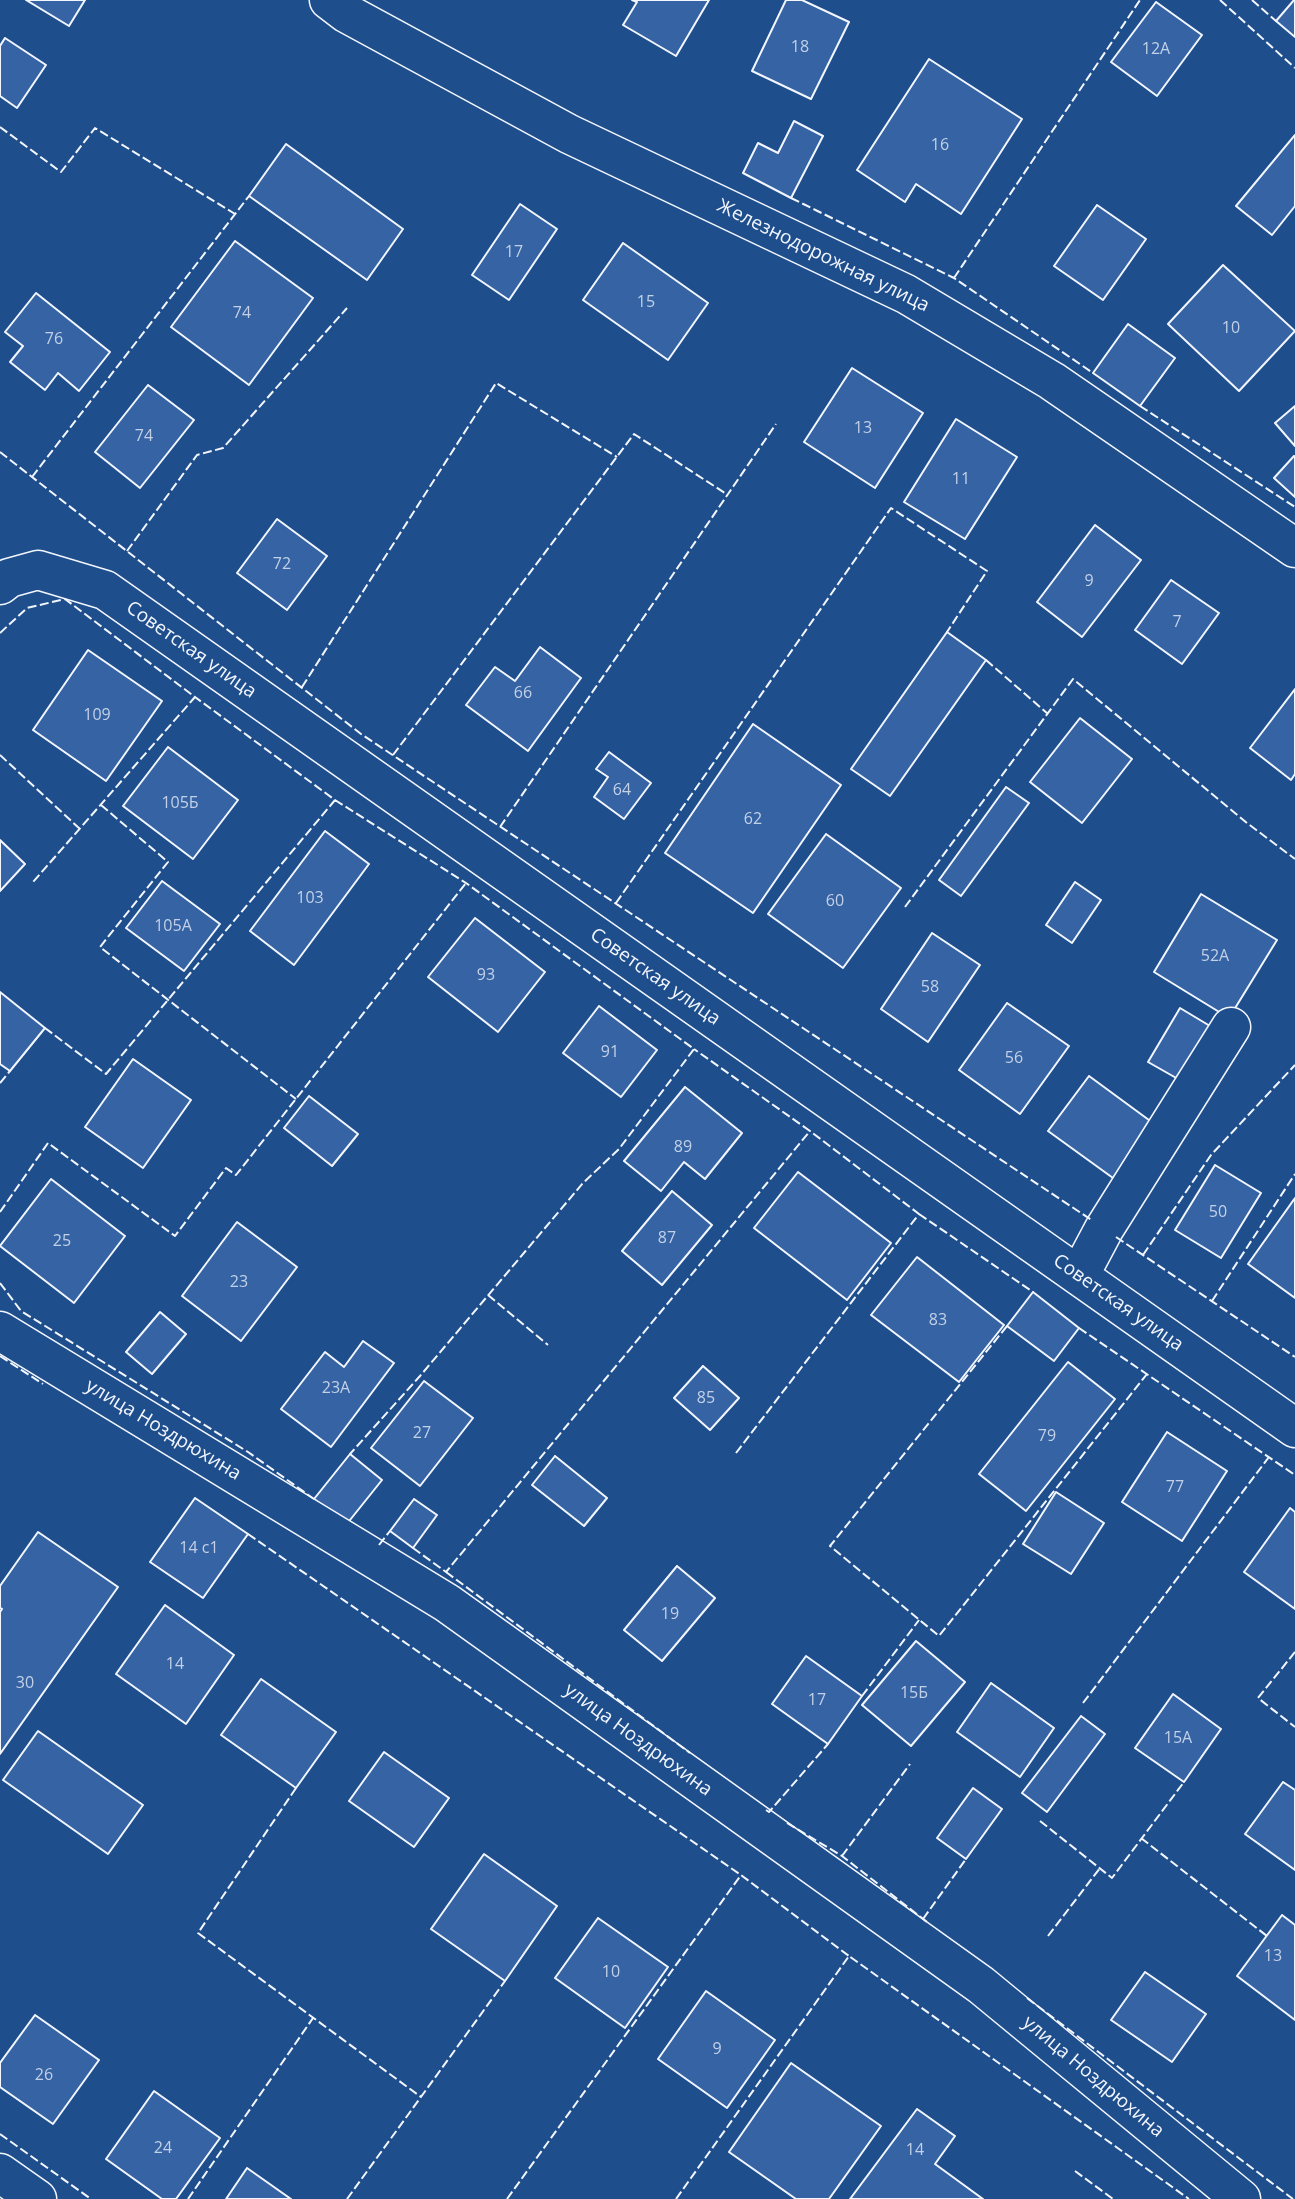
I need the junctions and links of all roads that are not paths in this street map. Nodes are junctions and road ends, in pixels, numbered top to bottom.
1 (341, 4) edge
2 (1295, 548) edge
3 (0, 585) edge
4 (1231, 1027) dead end
5 (1079, 1276) junction
6 (0, 1331) edge
7 (1295, 1428) edge
8 (0, 2173) edge
9 (37, 2199) edge
10 (1241, 2199) edge

1 - 2 street, Железнодорожная улица
3 - 5 street, Советская улица
4 - 5 street
5 - 7 street, Советская улица
6 - 10 street, улица Ноздрюхина
8 - 9 street

